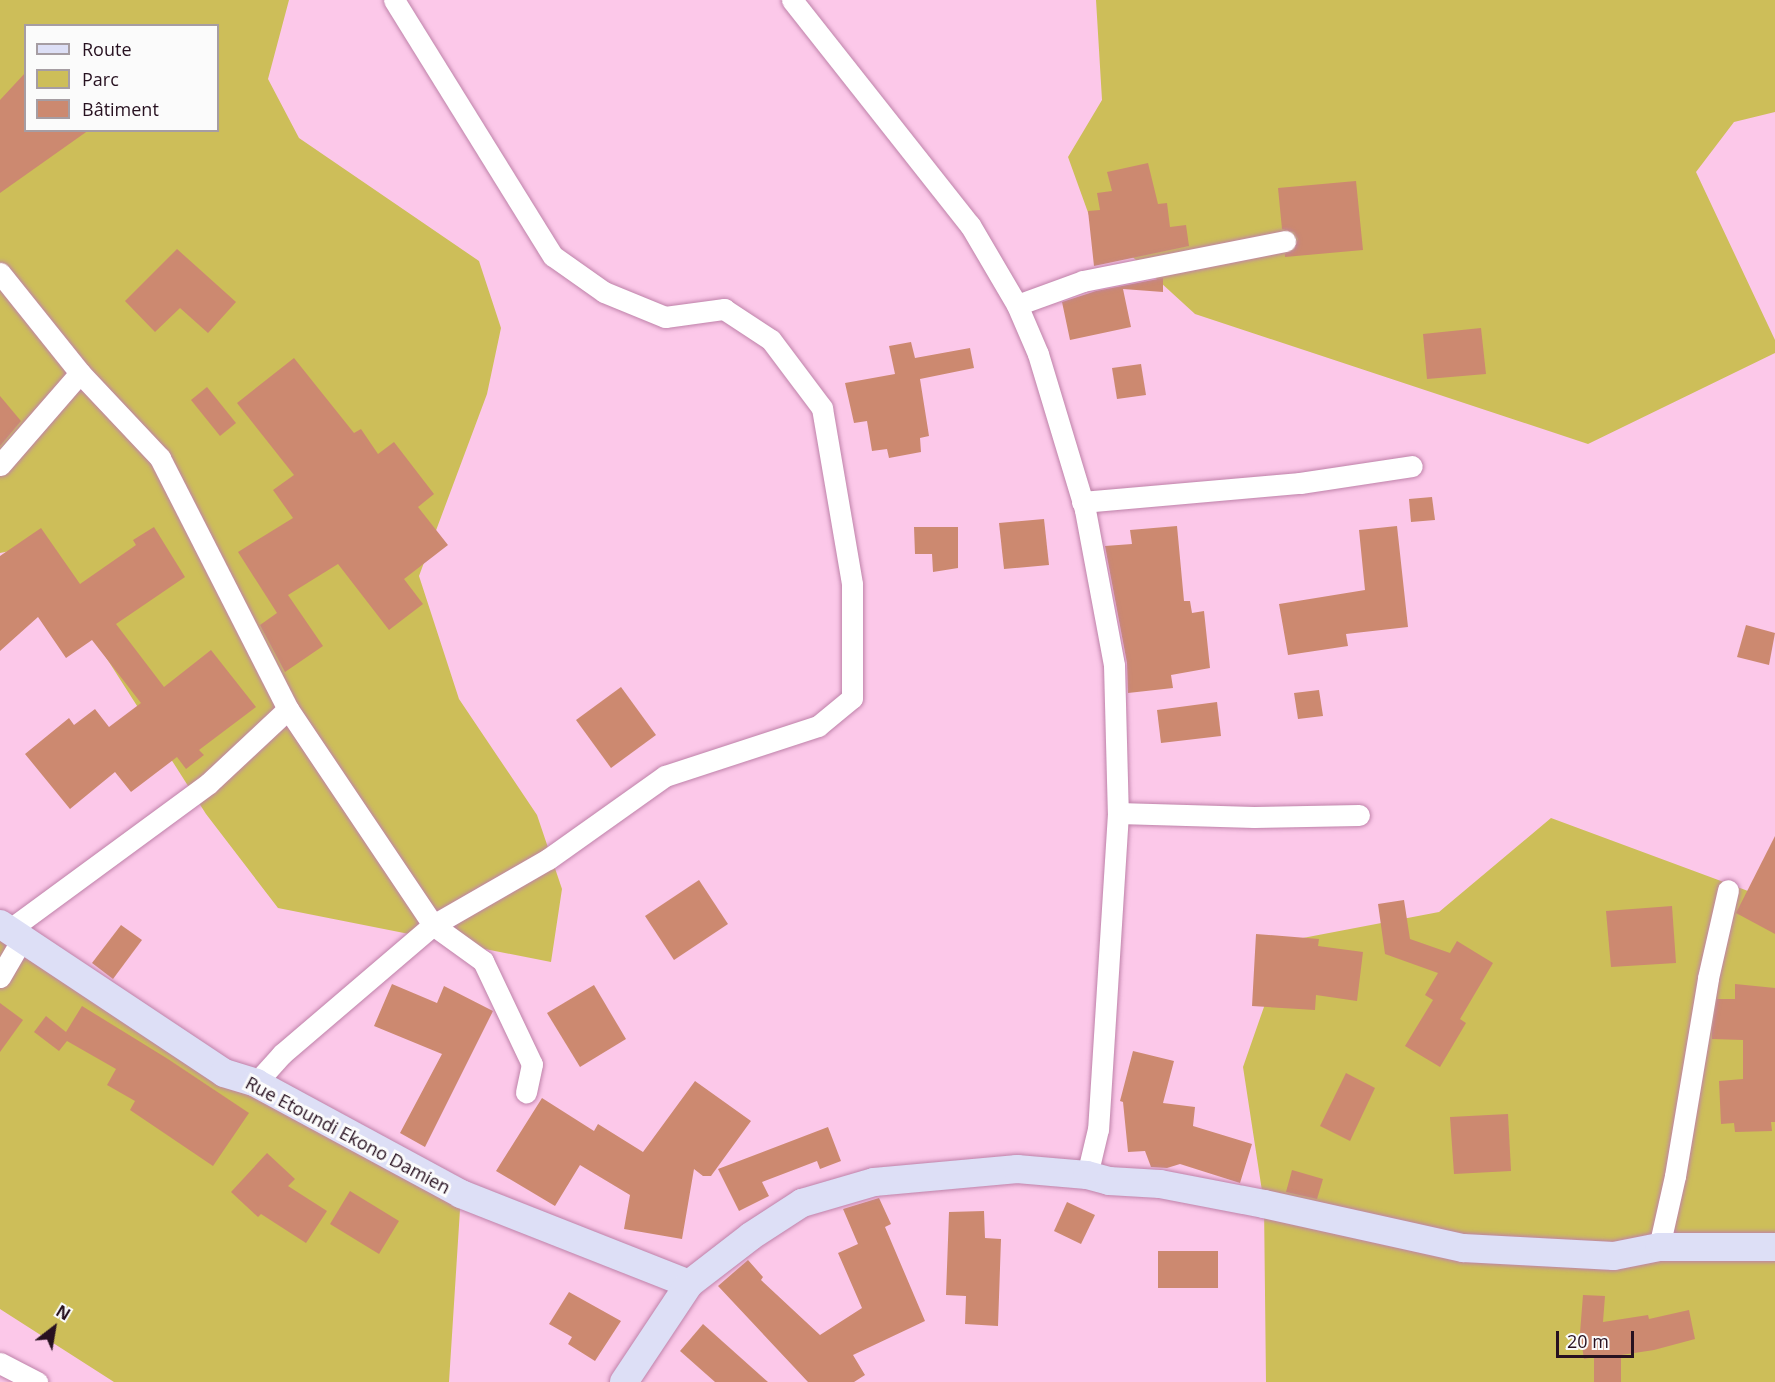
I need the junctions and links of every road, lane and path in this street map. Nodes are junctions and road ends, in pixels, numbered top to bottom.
1 (394, 0) edge
2 (792, 0) edge
3 (1285, 241) dead end
4 (0, 273) edge
5 (1017, 305) junction
6 (80, 373) junction
7 (0, 465) edge
8 (1412, 466) dead end
9 (1082, 502) junction
10 (288, 709) junction
11 (1118, 813) junction
12 (1359, 815) dead end
13 (1728, 890) dead end
14 (433, 925) junction
15 (10, 931) edge
16 (0, 977) edge
17 (256, 1083) junction
18 (526, 1092) dead end
19 (1087, 1175) junction
20 (1775, 1246) edge
21 (1659, 1247) junction
22 (689, 1284) junction
23 (0, 1363) edge
24 (36, 1382) edge
25 (624, 1382) edge

1 - 14 street
2 - 5 street
3 - 5 street
4 - 6 street
5 - 9 street
6 - 7 street
6 - 10 street
8 - 9 street
9 - 11 street
10 - 14 street
10 - 15 street
11 - 12 street
11 - 19 street
13 - 21 street
14 - 17 street
14 - 18 street
15 - 16 street
15 - 17 street, Rue Etoundi Ekono Damien
17 - 22 street, Rue Etoundi Ekono Damien
19 - 21 street
19 - 22 street
20 - 21 street
22 - 25 street
23 - 24 street

